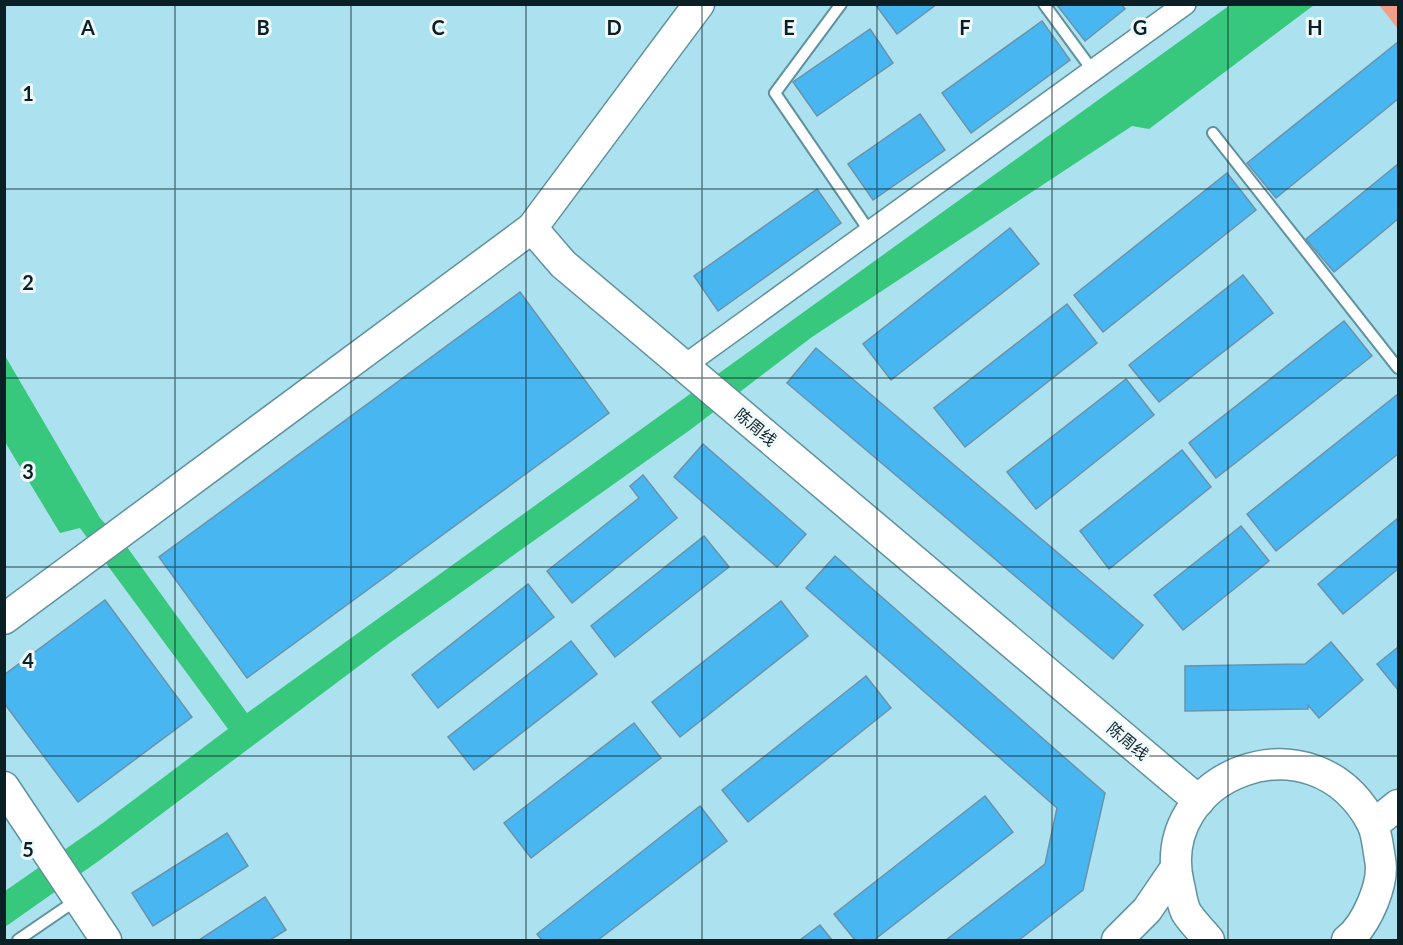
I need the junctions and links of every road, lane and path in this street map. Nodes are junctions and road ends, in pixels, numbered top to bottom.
1 (841, 4) edge
2 (1044, 4) edge
3 (1185, 4) edge
4 (686, 11) edge
5 (1093, 70) junction
6 (1213, 132) dead end
7 (532, 228) junction
8 (870, 232) junction
9 (684, 366) junction
10 (1398, 368) edge
11 (4, 619) edge
12 (4, 787) edge
13 (1199, 801) junction
14 (1398, 805) edge
15 (1373, 825) junction
16 (1175, 869) junction
17 (78, 899) junction
18 (1353, 939) edge
19 (18, 940) edge
20 (105, 940) edge
21 (1117, 940) edge
22 (1209, 940) edge

1 - 8 lane
2 - 5 lane
3 - 5 street
4 - 7 main road
5 - 8 street
6 - 10 lane
7 - 9 main road, 陈周线
7 - 11 main road
8 - 9 street
9 - 13 main road, 陈周线
12 - 17 main road
13 - 15 main road
13 - 16 main road
14 - 15 main road
15 - 18 main road
16 - 21 main road
16 - 22 main road
17 - 19 lane
17 - 20 main road

